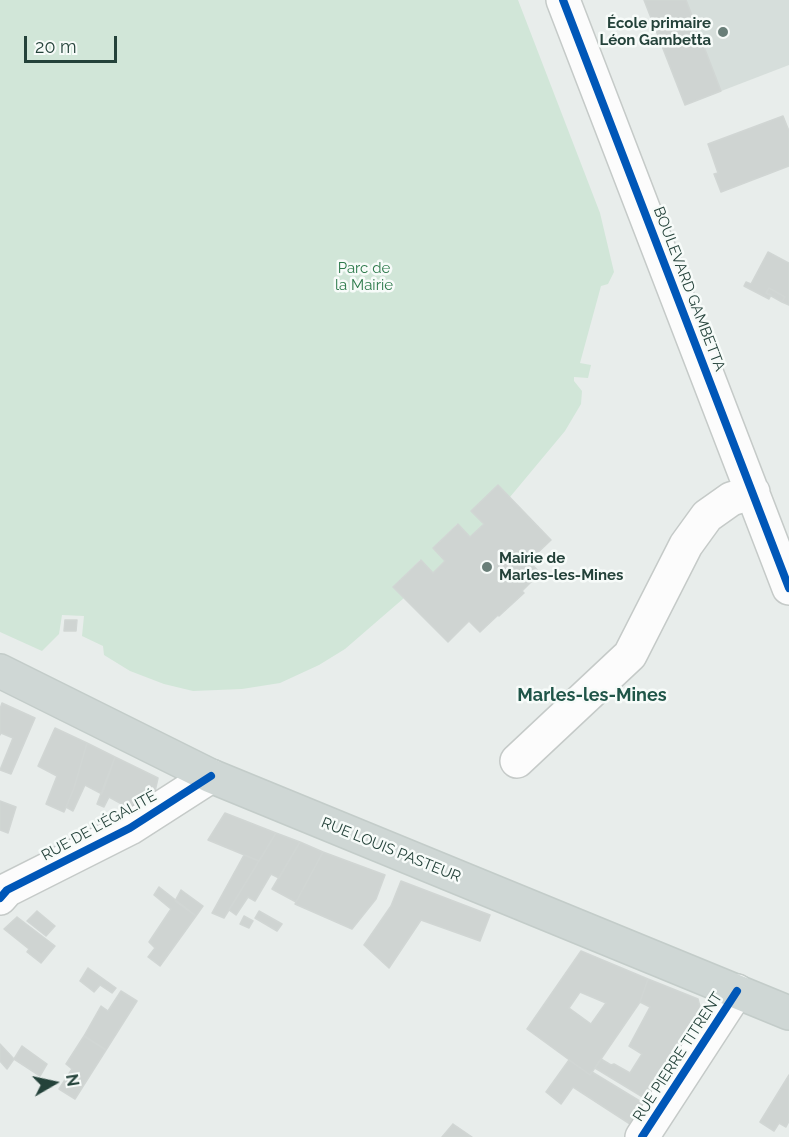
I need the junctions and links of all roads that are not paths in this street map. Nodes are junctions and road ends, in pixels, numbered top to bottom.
1 (563, 0) edge
2 (753, 492) junction
3 (789, 588) edge
4 (0, 671) edge
5 (517, 761) dead end
6 (212, 776) junction
7 (0, 898) edge
8 (737, 992) junction
9 (789, 1013) edge
10 (642, 1137) edge

1 - 2 street, BOULEVARD GAMBETTA
2 - 3 street, BOULEVARD GAMBETTA
2 - 5 street
4 - 6 main road, RUE LOUIS PASTEUR
6 - 7 street, RUE DE L'ÉGALITÉ
6 - 8 main road, RUE LOUIS PASTEUR
8 - 9 main road, RUE LOUIS PASTEUR
8 - 10 street, RUE PIERRE TITRENT

